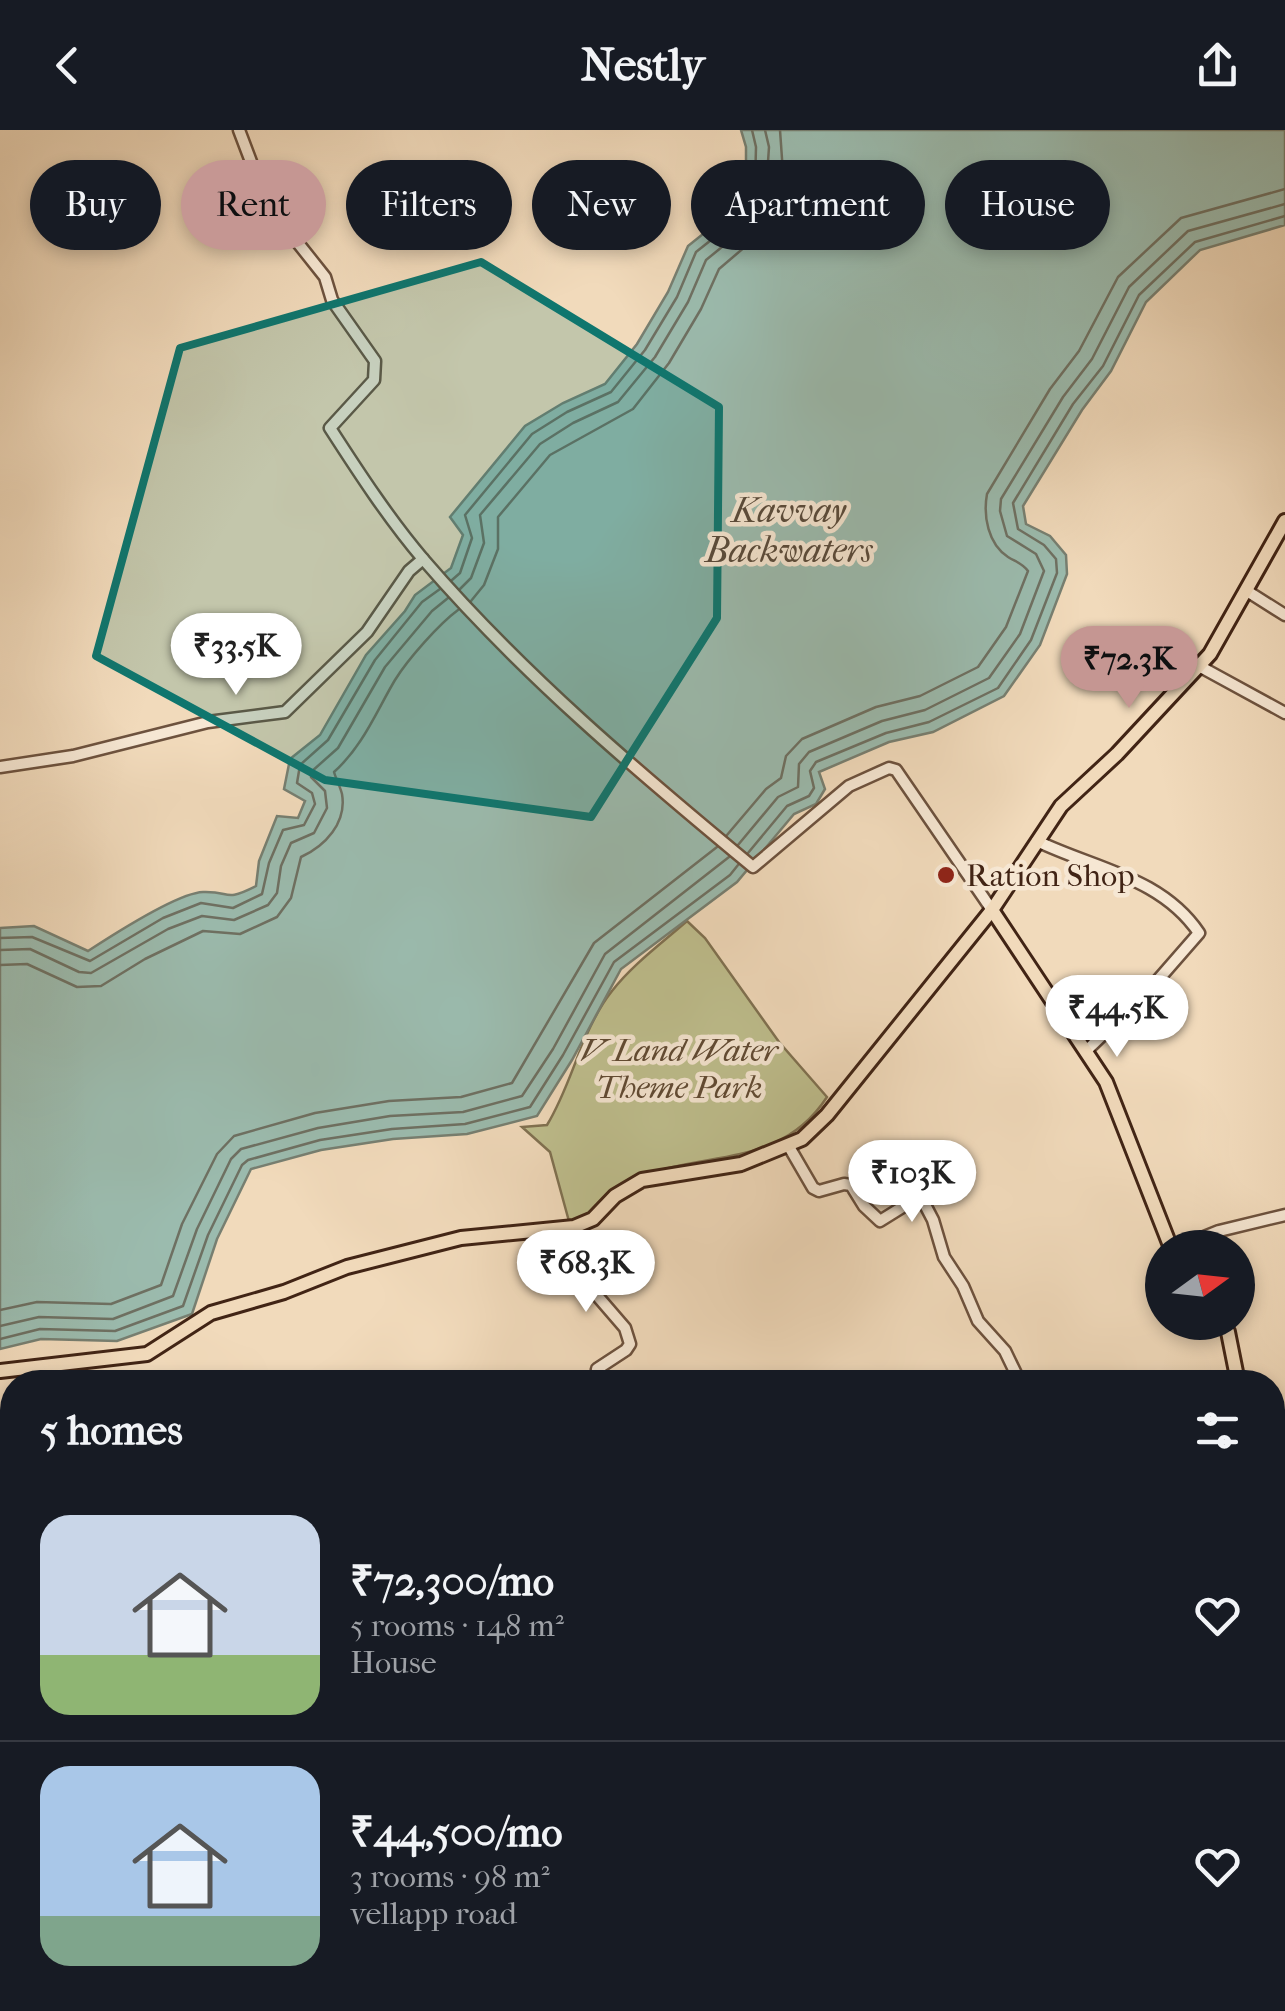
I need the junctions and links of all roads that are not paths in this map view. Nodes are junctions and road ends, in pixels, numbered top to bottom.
1 (239, 130) edge
2 (1285, 521) edge
3 (423, 559) junction
4 (1247, 590) junction
5 (1285, 615) edge
6 (1198, 666) junction
7 (1285, 713) edge
8 (0, 767) edge
9 (1037, 841) junction
10 (992, 910) junction
11 (1086, 1052) junction
12 (788, 1145) junction
13 (1285, 1215) edge
14 (574, 1227) junction
15 (1167, 1230) edge
16 (1223, 1230) edge
17 (1230, 1340) edge
18 (9, 1370) edge
19 (597, 1370) edge
20 (1014, 1370) edge
21 (1236, 1370) edge

1 - 3 street
2 - 4 main road
3 - 8 street
3 - 10 street
4 - 5 street
4 - 6 main road
6 - 7 street
6 - 9 main road
9 - 10 main road
9 - 11 street
10 - 11 main road
10 - 12 main road
11 - 15 main road
12 - 14 main road
12 - 20 street
13 - 16 street
14 - 18 main road
14 - 19 street
17 - 21 main road

